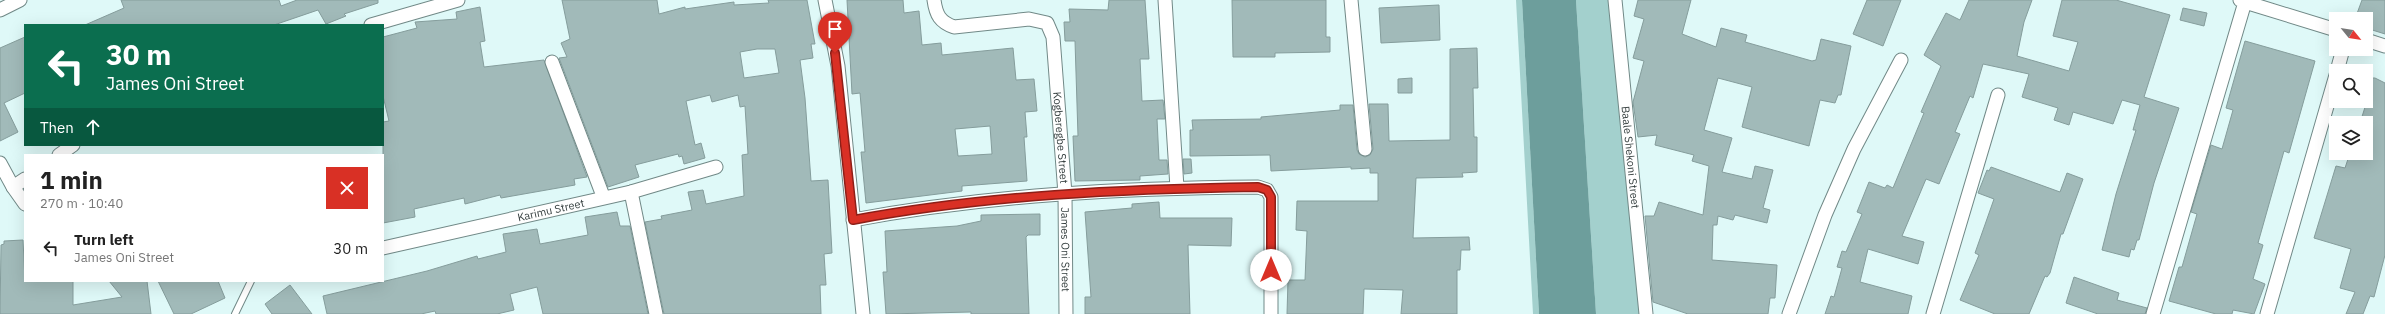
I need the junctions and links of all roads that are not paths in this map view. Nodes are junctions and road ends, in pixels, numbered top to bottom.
1 (458, 0) edge
2 (825, 0) edge
3 (934, 0) edge
4 (1165, 0) edge
5 (1351, 0) edge
6 (1615, 0) edge
7 (2242, 1) edge
8 (374, 24) edge
9 (2329, 28) edge
10 (2373, 42) edge
11 (2385, 46) edge
12 (1901, 60) dead end
13 (552, 62) dead end
14 (1998, 95) dead end
15 (2329, 99) edge
16 (72, 146) edge
17 (1365, 148) dead end
18 (60, 154) edge
19 (0, 163) edge
20 (716, 167) dead end
21 (24, 180) edge
22 (13, 187) junction
23 (1177, 188) junction
24 (631, 192) junction
25 (1065, 194) junction
26 (604, 196) junction
27 (24, 203) edge
28 (853, 220) junction
29 (384, 248) edge
30 (251, 282) edge
31 (235, 314) edge
32 (656, 314) edge
33 (863, 314) edge
34 (1066, 314) edge
35 (1271, 314) edge
36 (1646, 314) edge
37 (1789, 314) edge
38 (1933, 314) edge
39 (2153, 314) edge
40 (2267, 314) edge

1 - 8 street
2 - 28 street
3 - 25 street, Kogberegbe Street
4 - 23 street
5 - 17 street
6 - 36 street, Baale Shekoni Street
7 - 9 street
7 - 39 street
10 - 11 street
12 - 37 street
13 - 26 street
14 - 38 street
15 - 40 street
16 - 18 street
19 - 22 street
20 - 24 street, Karimu Street
21 - 22 street
22 - 27 street
23 - 25 street, James Oni Street
23 - 35 street, James Oni Street
24 - 26 street, Karimu Street
24 - 32 street
25 - 28 street, Kogberegbe Street
25 - 34 street, James Oni Street
26 - 29 street, Karimu Street
28 - 33 street
30 - 31 lane

